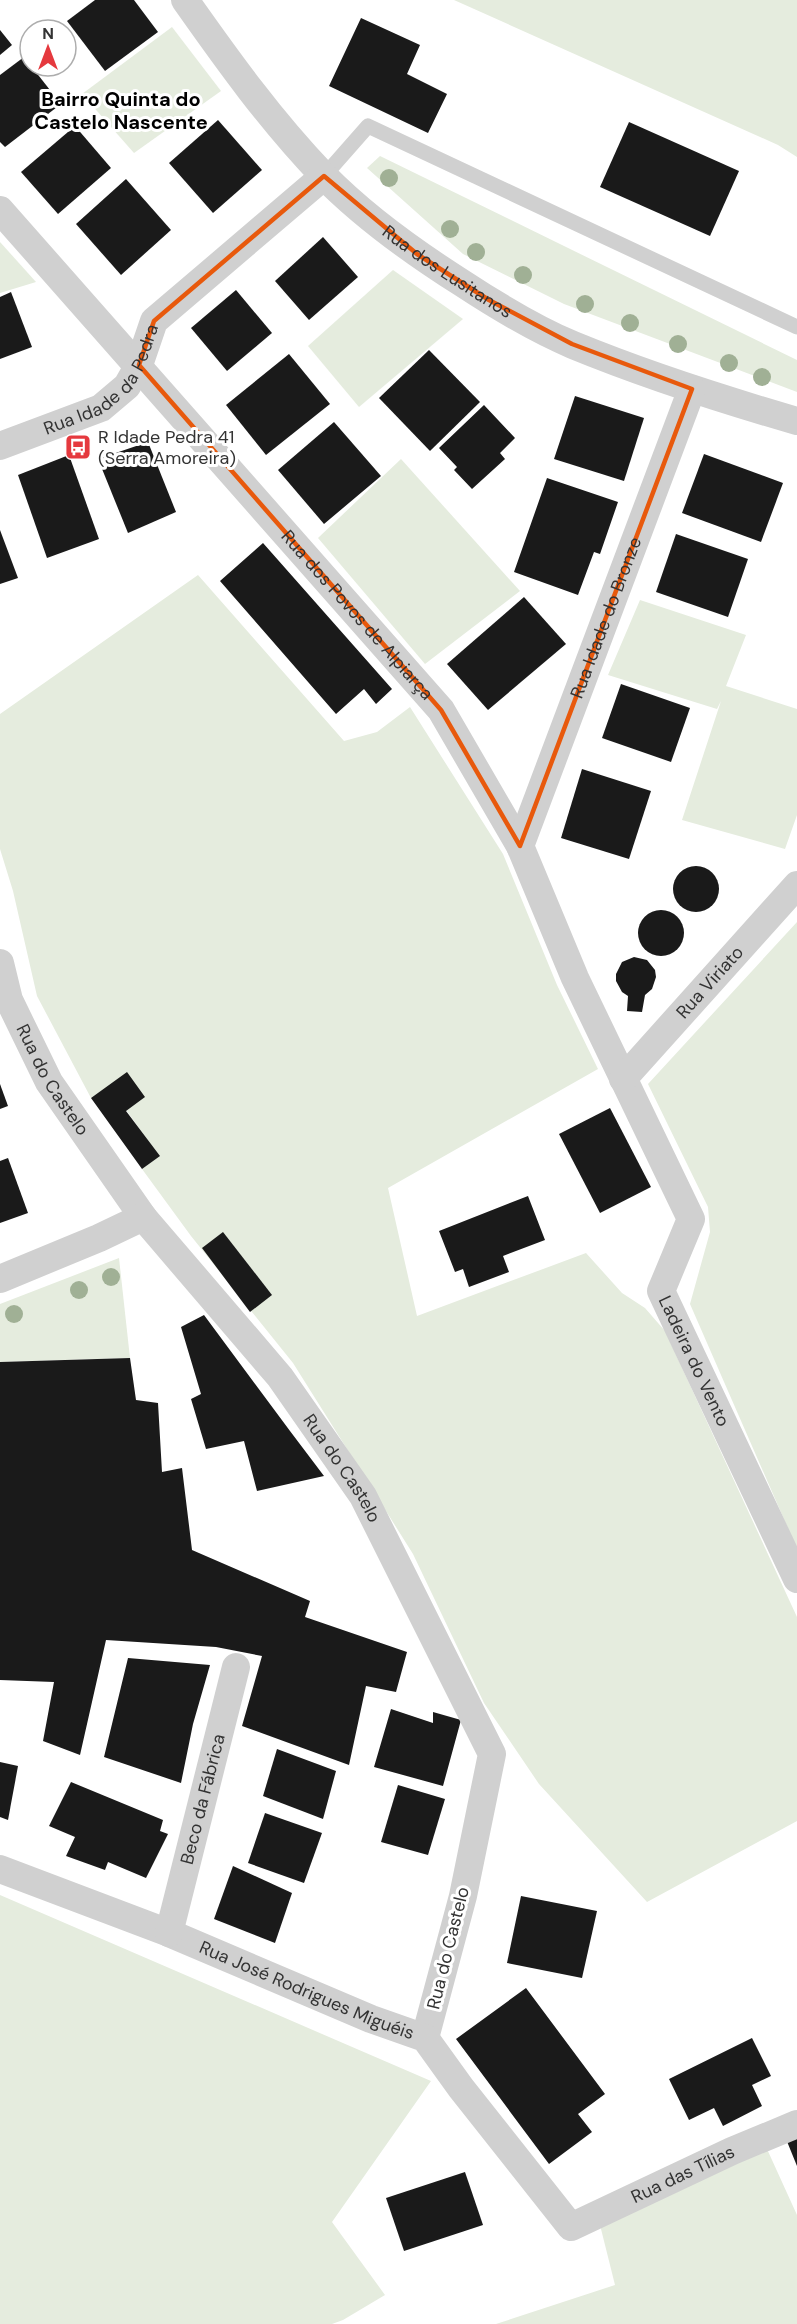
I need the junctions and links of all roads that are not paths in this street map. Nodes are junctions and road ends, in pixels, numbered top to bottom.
1 (185, 0) edge
2 (324, 176) junction
3 (0, 210) edge
4 (797, 327) edge
5 (139, 365) junction
6 (692, 389) junction
7 (797, 421) edge
8 (0, 446) edge
9 (520, 846) junction
10 (797, 885) edge
11 (0, 963) edge
12 (5, 1002) edge
13 (623, 1078) junction
14 (143, 1217) junction
15 (0, 1279) edge
16 (797, 1579) edge
17 (236, 1667) dead end
18 (0, 1869) edge
19 (169, 1933) junction
20 (425, 2038) junction
21 (797, 2124) edge
22 (571, 2227) joint

1 - 2 street, Rua dos Lusitanos
2 - 4 lane
2 - 5 street, Rua Idade da Pedra
2 - 6 street, Rua dos Lusitanos
3 - 5 street, Rua dos Povos de Alpiarça
5 - 8 street, Rua Idade da Pedra
5 - 9 street, Rua dos Povos de Alpiarça
6 - 7 street, Rua dos Lusitanos
6 - 9 street, Rua Idade do Bronze
9 - 13 street, Rua dos Povos de Alpiarça
10 - 13 street, Rua Viriato
11 - 12 street, Rua do Castelo
12 - 14 street, Rua do Castelo
13 - 16 street, Ladeira do Vento
14 - 15 street
14 - 20 street, Rua do Castelo
17 - 19 street, Beco da Fábrica
18 - 19 street, Rua José Rodrigues Miguéis
19 - 20 street, Rua José Rodrigues Miguéis
20 - 22 street, Rua José Rodrigues Miguéis
21 - 22 street, Rua das Tílias

